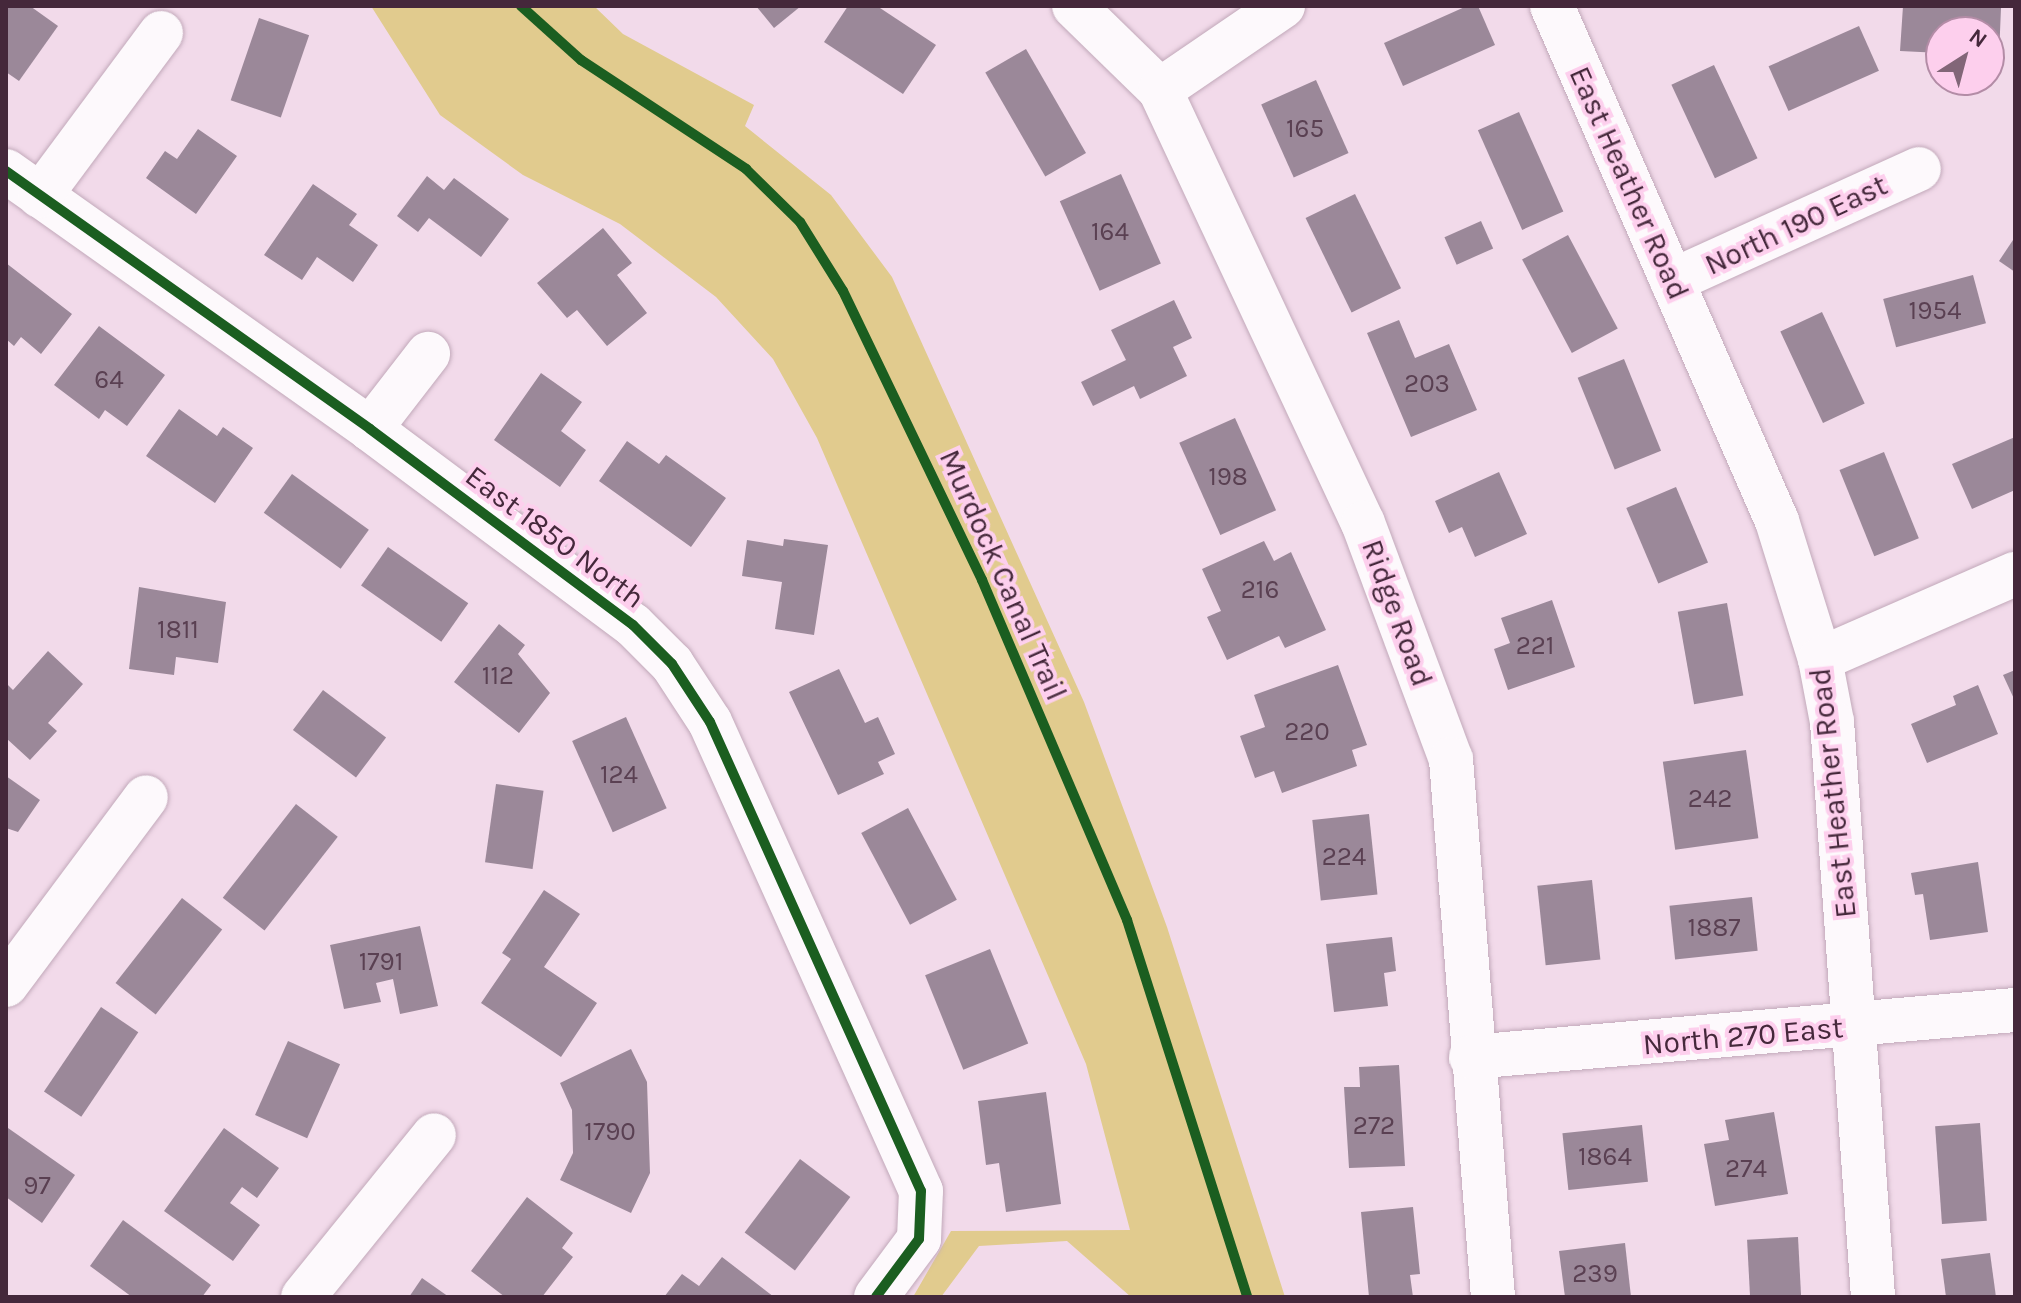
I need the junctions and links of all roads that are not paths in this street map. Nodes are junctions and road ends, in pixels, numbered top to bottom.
1 (1074, 6) edge
2 (1283, 6) edge
3 (1552, 6) edge
4 (161, 33) dead end
5 (1160, 90) junction
6 (1919, 169) dead end
7 (23, 184) edge
8 (1672, 281) junction
9 (428, 354) dead end
10 (370, 429) junction
11 (2015, 574) edge
12 (1820, 659) junction
13 (146, 797) dead end
14 (6, 985) edge
15 (2015, 1010) edge
16 (1855, 1026) junction
17 (1471, 1057) junction
18 (434, 1135) dead end
19 (303, 1297) edge
20 (876, 1297) edge
21 (1493, 1297) edge
22 (1873, 1297) edge

1 - 5 street, Ridge Road
2 - 5 street
3 - 8 street, East Heather Road
4 - 7 street
5 - 17 street, Ridge Road
6 - 8 street, North 190 East
7 - 10 street, East 1850 North
8 - 12 street, East Heather Road
9 - 10 street
10 - 20 street, East 1850 North
11 - 12 street
12 - 16 street, East Heather Road
13 - 14 street
15 - 16 street, North 270 East
16 - 17 street, North 270 East
16 - 22 street, East Heather Road
17 - 21 street, Ridge Road
18 - 19 street

